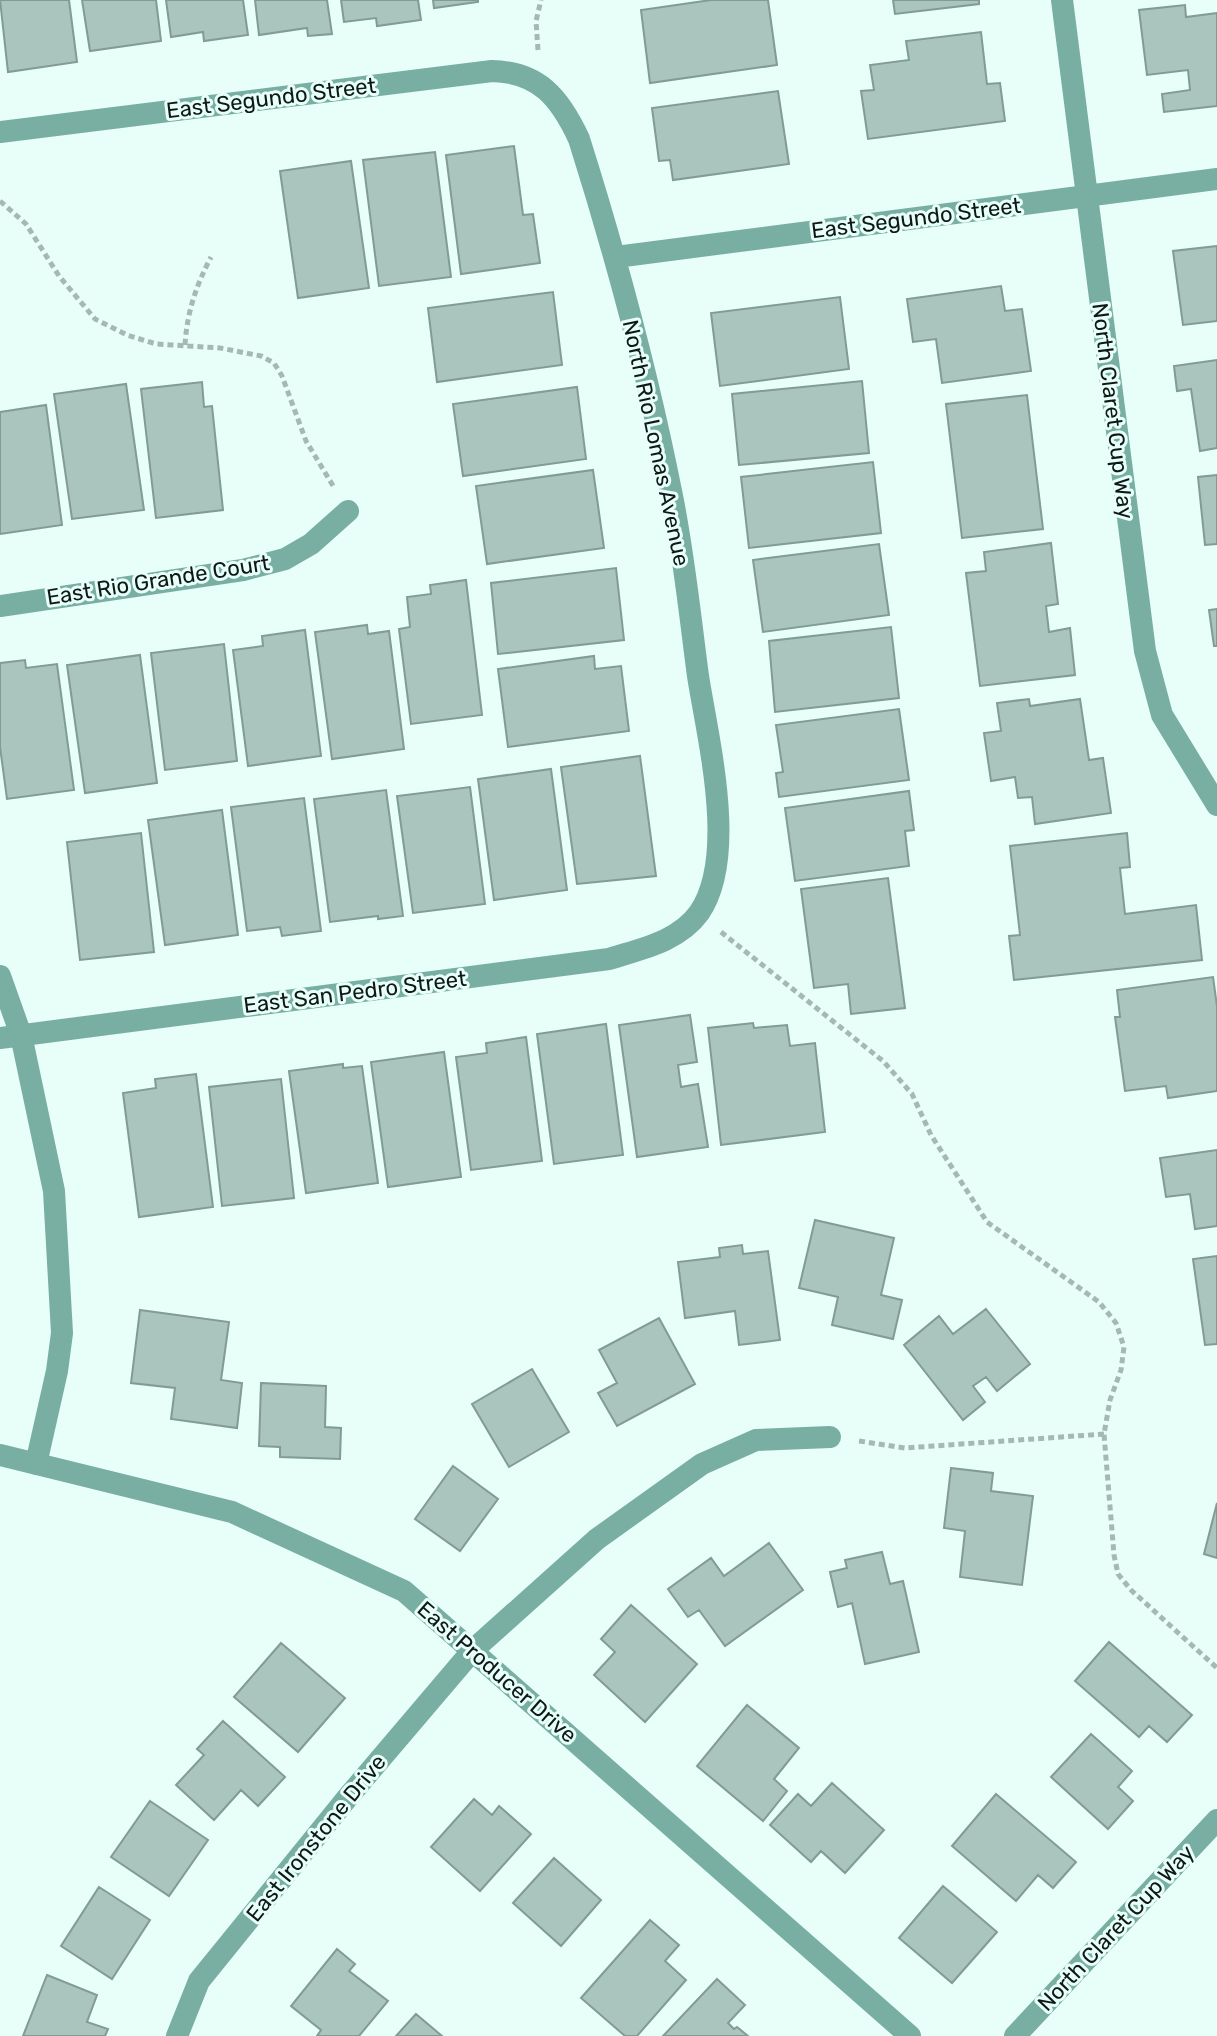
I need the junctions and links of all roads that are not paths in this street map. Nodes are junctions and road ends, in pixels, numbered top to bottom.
1 (1062, 0) edge
2 (540, 83) joint
3 (0, 132) edge
4 (1217, 179) edge
5 (1085, 196) junction
6 (616, 257) junction
7 (348, 511) road end
8 (0, 606) edge
9 (1217, 805) edge
10 (698, 913) joint
11 (0, 976) edge
12 (10, 1036) edge
13 (830, 1437) road end
14 (0, 1455) edge
15 (36, 1464) junction
16 (473, 1650) junction
17 (1217, 1820) edge
18 (177, 2036) edge
19 (910, 2036) edge
20 (1015, 2036) edge

1 - 5 street, North Claret Cup Way
2 - 3 street, East Segundo Street
2 - 6 street, North Rio Lomas Avenue
4 - 5 street, East Segundo Street
5 - 6 street, East Segundo Street
5 - 9 street, North Claret Cup Way
6 - 10 street, North Rio Lomas Avenue
7 - 8 street, East Rio Grande Court
10 - 12 street, East San Pedro Street
11 - 12 street
12 - 15 street
13 - 16 street, East Ironstone Drive
14 - 15 street, East Producer Drive
15 - 16 street, East Producer Drive
16 - 18 street, East Ironstone Drive
16 - 19 street, East Producer Drive
17 - 20 street, North Claret Cup Way

